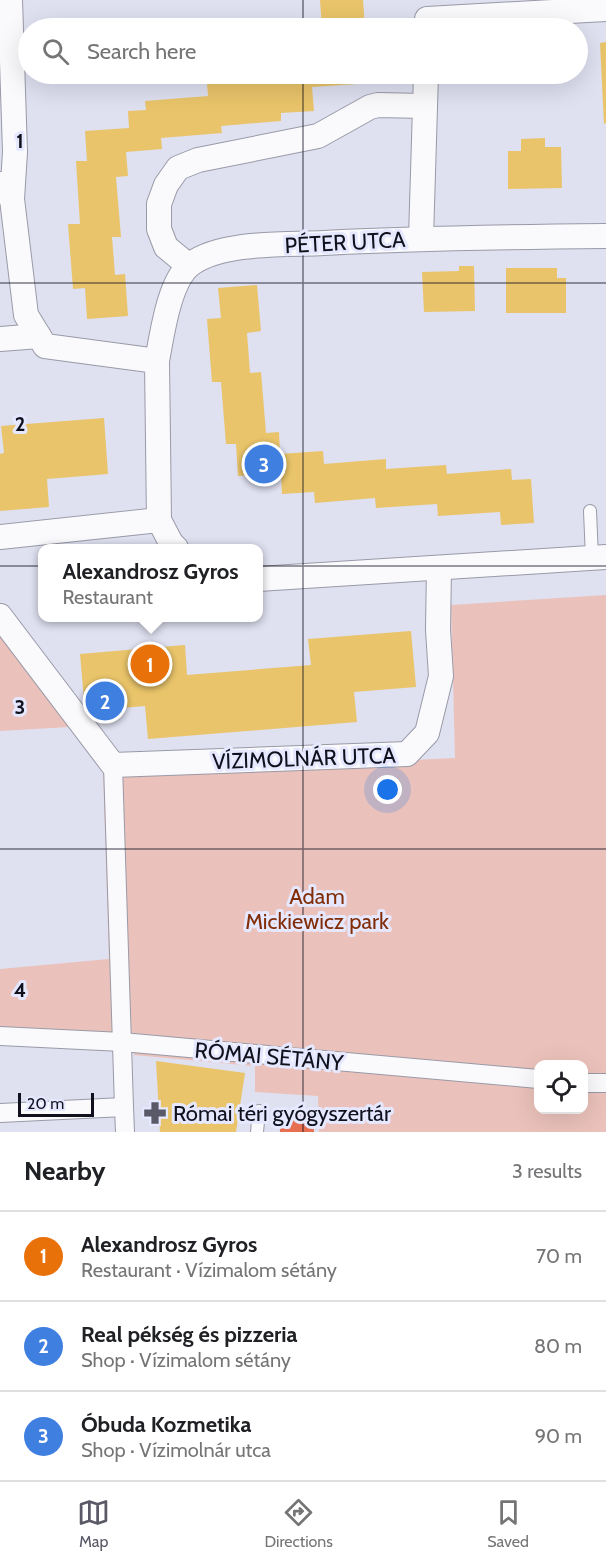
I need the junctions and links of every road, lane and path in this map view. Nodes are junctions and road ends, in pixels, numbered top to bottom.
1 (10, 0) edge
2 (606, 9) edge
3 (426, 16) edge
4 (426, 84) edge
5 (425, 106) junction
6 (6, 192) edge
7 (606, 236) edge
8 (421, 238) junction
9 (188, 266) junction
10 (39, 336) junction
11 (0, 339) edge
12 (158, 361) junction
13 (590, 511) dead end
14 (159, 520) junction
15 (0, 537) edge
16 (172, 544) edge
17 (599, 558) edge
18 (439, 568) junction
19 (263, 579) edge
20 (0, 616) edge
21 (113, 765) junction
22 (0, 1036) edge
23 (122, 1042) junction
24 (534, 1079) edge
25 (588, 1083) edge
26 (606, 1083) edge
27 (124, 1107) junction
28 (258, 1111) dead end
29 (0, 1113) edge
30 (125, 1132) edge
31 (257, 1132) edge

1 - 6 street
2 - 3 street
4 - 5 street
5 - 8 street
5 - 9 street
6 - 10 street
7 - 8 street, PÉTER UTCA
8 - 9 street, PÉTER UTCA
9 - 12 street
10 - 11 street
10 - 12 street
12 - 14 street
13 - 17 lane
14 - 15 street
14 - 16 street
17 - 18 street
18 - 19 street
18 - 21 street, VÍZIMOLNÁR UTCA
20 - 21 street
21 - 23 street
22 - 23 street, RÓMAI SÉTÁNY
23 - 24 street, RÓMAI SÉTÁNY
23 - 27 street
25 - 26 street
27 - 29 street
27 - 30 street
28 - 31 lane

